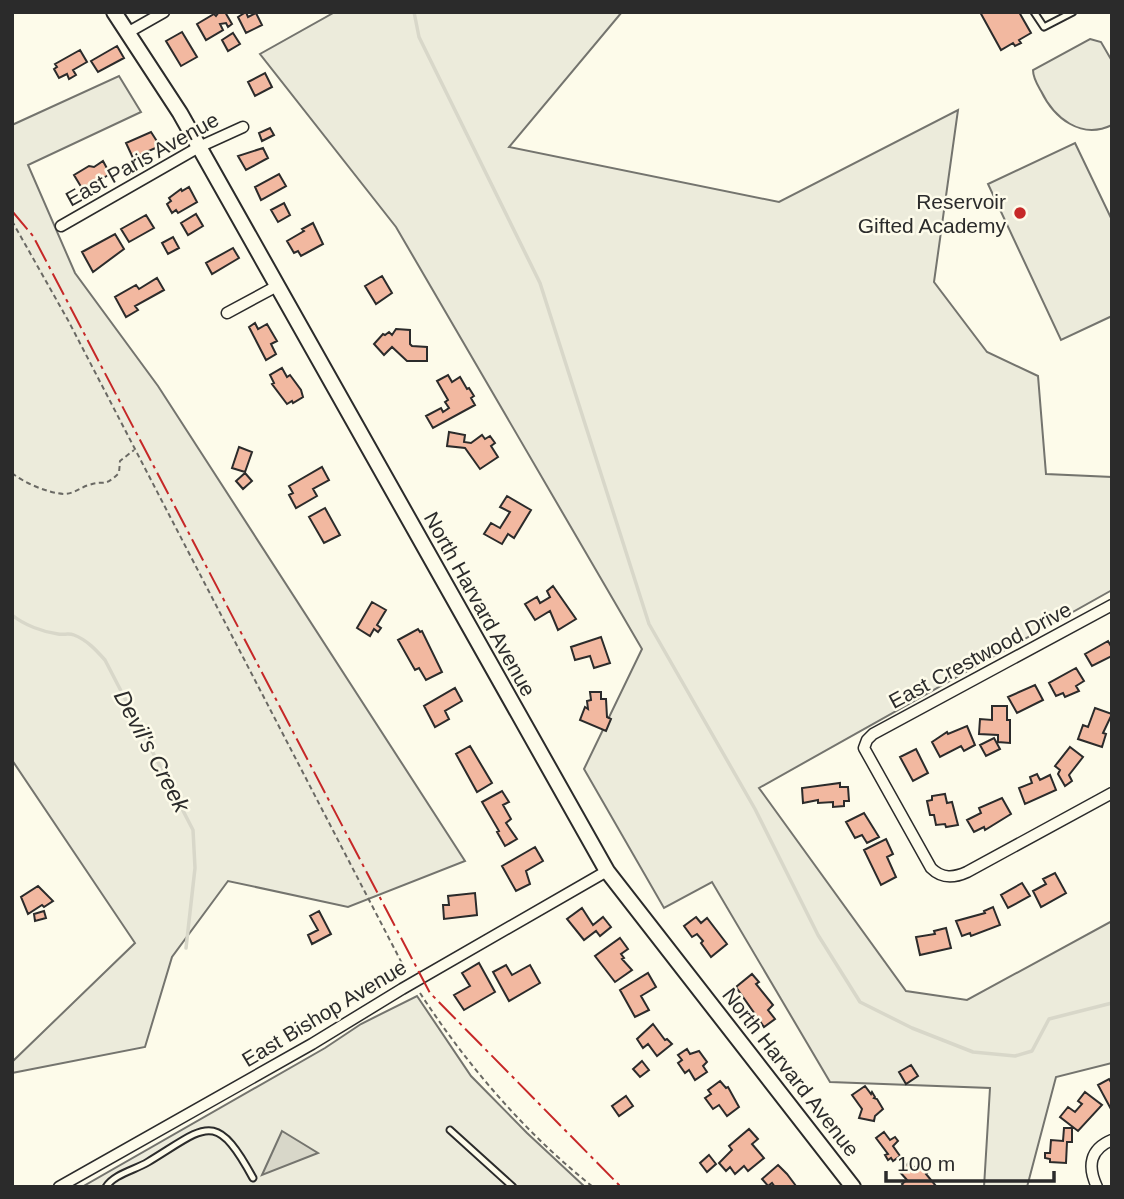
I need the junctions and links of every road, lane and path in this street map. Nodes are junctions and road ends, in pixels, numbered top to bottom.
1 (114, 12) edge
2 (164, 12) edge
3 (1034, 12) edge
4 (1073, 12) edge
5 (1066, 14) edge
6 (127, 33) junction
7 (243, 127) dead end
8 (199, 148) junction
9 (12, 221) edge
10 (61, 226) dead end
11 (277, 286) junction
12 (227, 313) dead end
13 (135, 449) junction
14 (12, 473) edge
15 (1112, 605) edge
16 (1112, 793) edge
17 (607, 871) junction
18 (413, 983) junction
19 (450, 1130) dead end
20 (1112, 1140) edge
21 (253, 1178) dead end
22 (59, 1187) edge
23 (106, 1187) edge
24 (513, 1187) edge
25 (593, 1187) edge
26 (853, 1187) edge
27 (1097, 1187) edge

1 - 6 street, North Harvard Avenue
2 - 6 street
3 - 5 lane
4 - 5 lane
6 - 8 street, North Harvard Avenue
7 - 8 street, East Paris Avenue
8 - 10 street, East Paris Avenue
8 - 11 street, North Harvard Avenue
9 - 13 path
11 - 12 street
11 - 17 street, North Harvard Avenue
13 - 14 path
13 - 18 path
15 - 16 street, East Crestwood Drive
17 - 18 street, East Bishop Avenue
17 - 26 street, North Harvard Avenue
18 - 22 street, East Bishop Avenue
18 - 25 path
19 - 24 lane
20 - 27 street
21 - 23 lane

